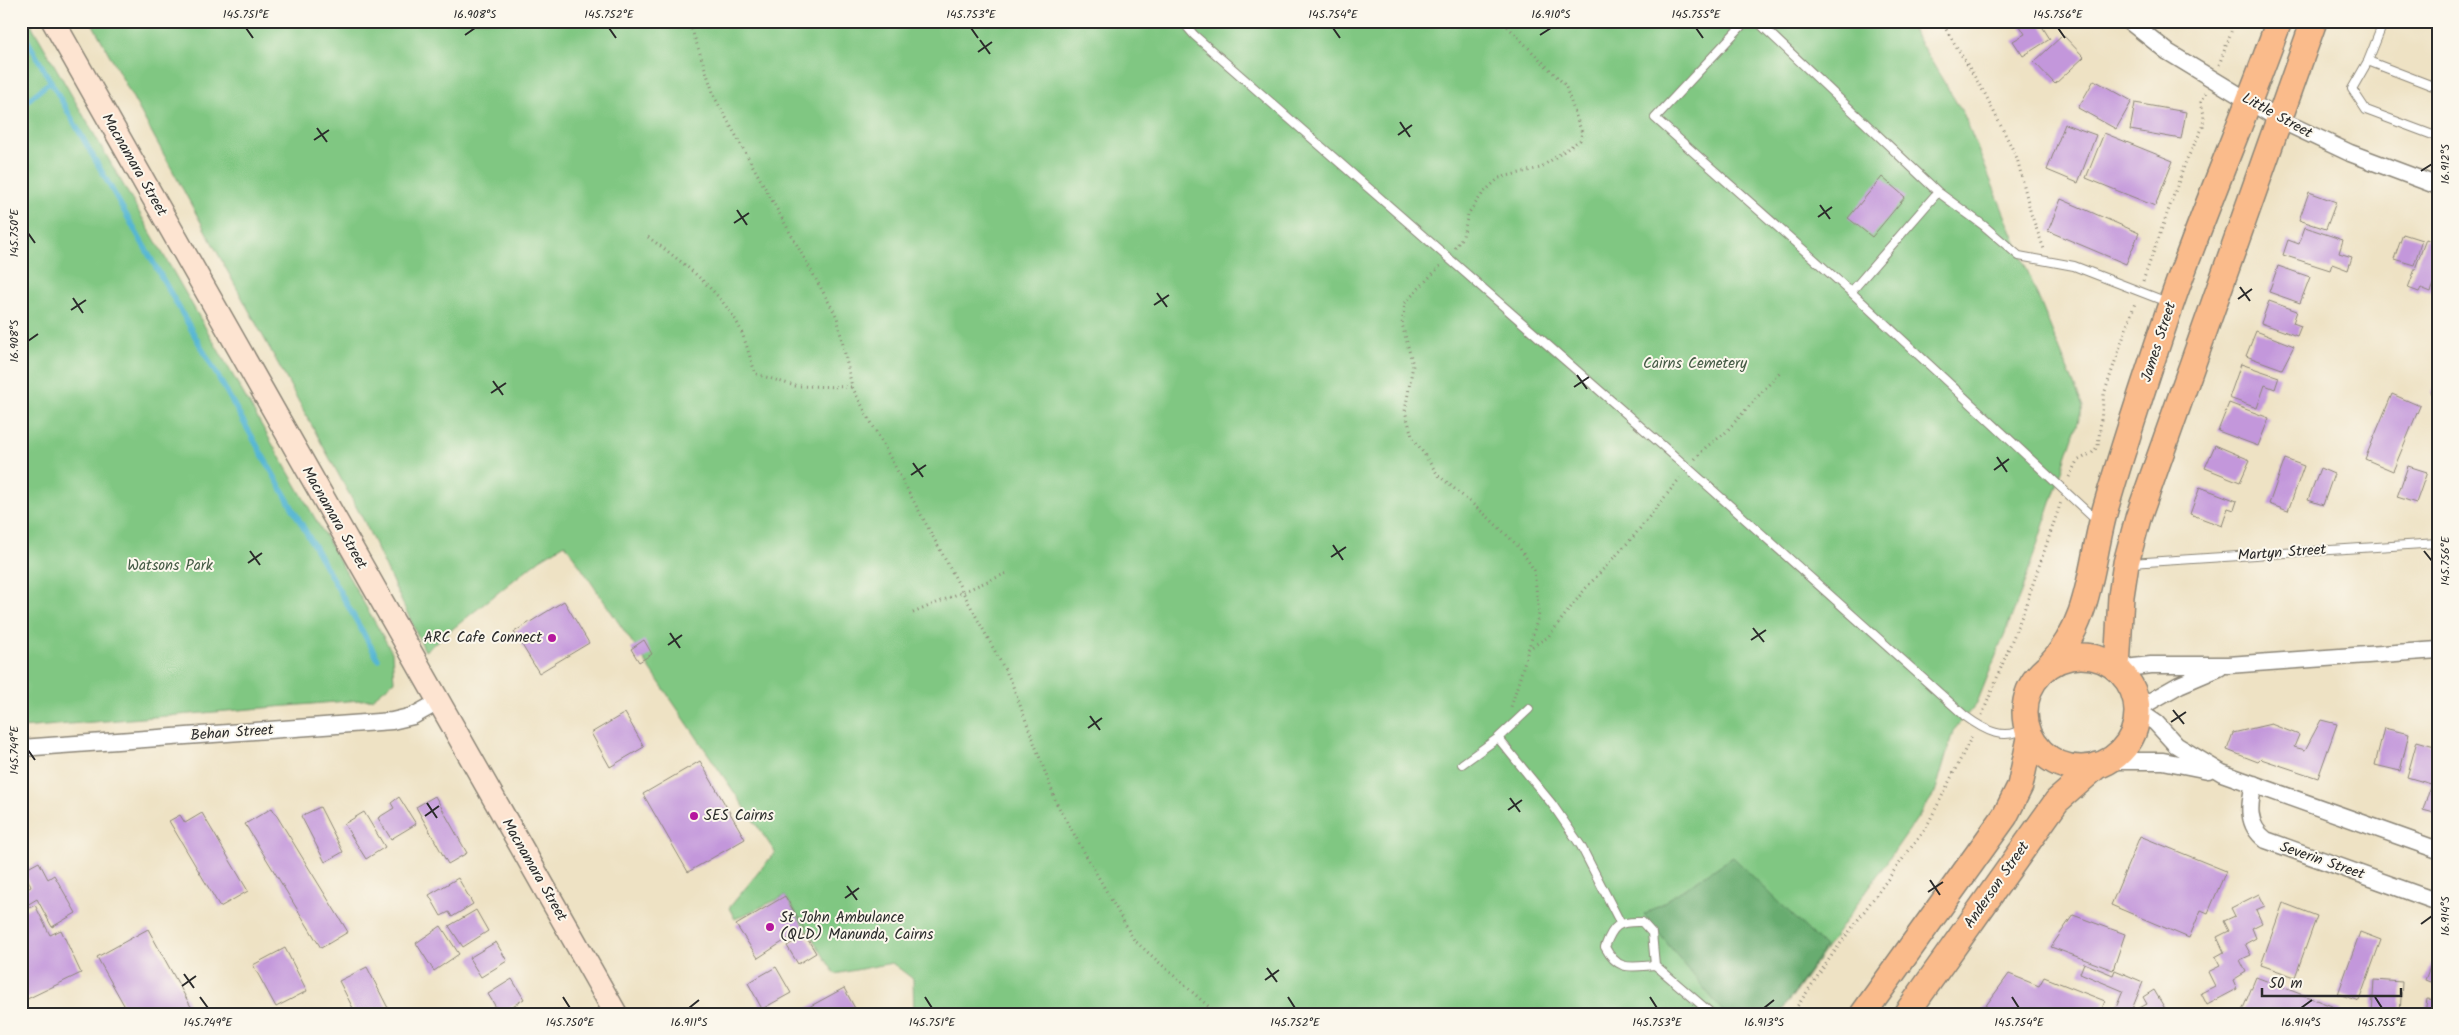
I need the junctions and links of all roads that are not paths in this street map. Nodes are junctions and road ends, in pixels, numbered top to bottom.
1 (53, 21) edge
2 (1182, 21) edge
3 (1746, 21) edge
4 (1757, 21) edge
5 (2129, 21) edge
6 (2279, 21) edge
7 (2314, 21) edge
8 (2384, 21) edge
9 (2368, 62) junction
10 (2438, 88) edge
11 (2250, 101) junction
12 (2280, 120) junction
13 (2438, 137) edge
14 (2438, 186) edge
15 (1938, 192) junction
16 (1851, 292) junction
17 (2171, 304) junction
18 (2101, 526) junction
19 (2438, 543) edge
20 (2126, 563) junction
21 (2438, 650) edge
22 (2050, 664) junction
23 (2228, 665) junction
24 (2117, 668) junction
25 (438, 702) junction
26 (1530, 709) dead end
27 (2137, 709) junction
28 (2028, 732) junction
29 (1498, 738) junction
30 (21, 748) edge
31 (2103, 763) junction
32 (1462, 764) dead end
33 (2222, 773) junction
34 (2254, 784) junction
35 (2438, 850) edge
36 (2438, 902) edge
37 (1620, 924) junction
38 (1656, 965) junction
39 (616, 1014) edge
40 (1712, 1014) edge
41 (1863, 1014) edge
42 (1906, 1014) edge

1 - 25 street, Macnamara Street
2 - 28 lane
3 - 16 lane
4 - 15 lane
5 - 11 street, Little Street
6 - 11 main road, James Street
7 - 12 main road
8 - 9 lane
9 - 10 lane
9 - 13 lane
11 - 12 street, Little Street
11 - 17 main road, James Street
12 - 14 street, Little Street
12 - 20 main road
15 - 16 lane
15 - 17 lane
16 - 18 lane
17 - 18 main road, James Street
18 - 22 main road, James Street
19 - 20 lane, Martyn Street
20 - 24 main road
21 - 23 street
22 - 24 main road
22 - 28 main road
23 - 24 street
23 - 27 street
24 - 27 main road
25 - 30 street, Behan Street
25 - 39 street, Macnamara Street
26 - 29 lane
27 - 31 main road
27 - 33 street
28 - 31 main road
28 - 41 main road
29 - 32 lane
29 - 37 lane
31 - 33 street
31 - 42 main road, Anderson Street
33 - 34 street
34 - 35 street
34 - 36 street, Severin Street
37 - 38 lane
37 - 38 lane
38 - 40 lane

